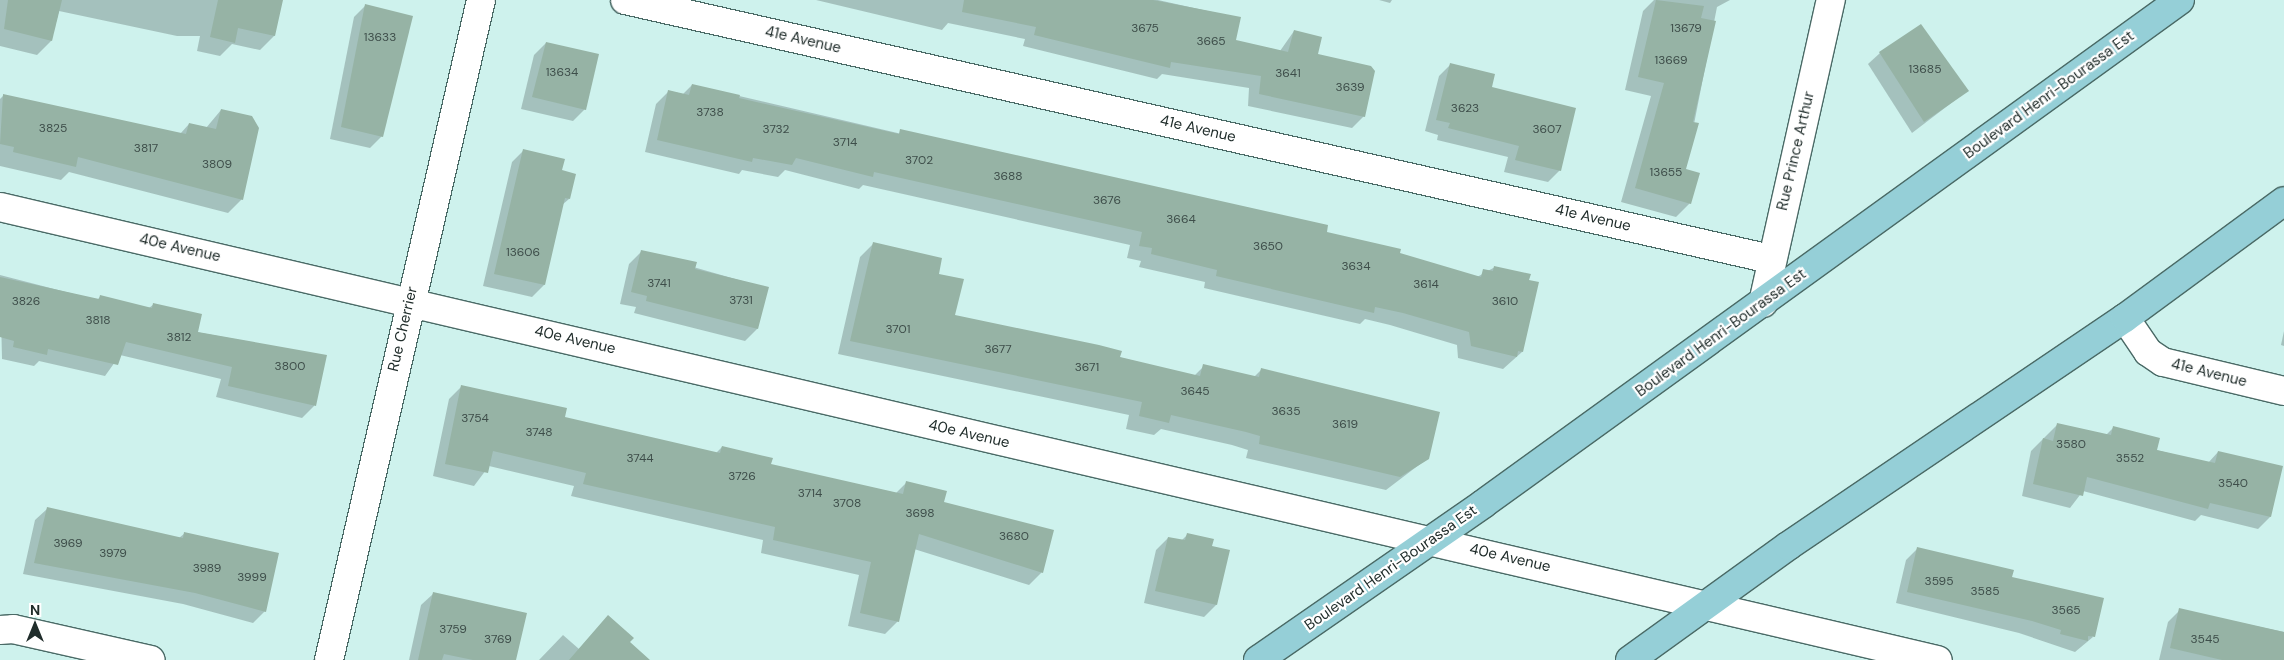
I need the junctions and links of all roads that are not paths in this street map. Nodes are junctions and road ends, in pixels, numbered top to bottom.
1 (481, 0) edge
2 (625, 0) edge
3 (1831, 0) edge
4 (2180, 0) edge
5 (2284, 201) edge
6 (0, 207) edge
7 (1771, 259) junction
8 (410, 300) junction
9 (1763, 303) junction
10 (2125, 318) junction
11 (2284, 391) edge
12 (1431, 541) junction
13 (1707, 605) junction
14 (0, 630) edge
15 (151, 660) edge
16 (329, 660) edge
17 (1258, 660) edge
18 (1630, 660) edge
19 (1938, 660) edge

1 - 8 street, Rue Cherrier
2 - 7 street, 41e Avenue
3 - 7 street, Rue Prince Arthur
4 - 9 main road, Boulevard Henri-Bourassa Est
5 - 10 main road
6 - 8 street, 40e Avenue
7 - 9 street, Rue Prince Arthur
8 - 12 street, 40e Avenue
8 - 16 street, Rue Cherrier
9 - 12 main road, Boulevard Henri-Bourassa Est
10 - 11 street, 41e Avenue
10 - 13 main road
12 - 13 street, 40e Avenue
12 - 17 main road, Boulevard Henri-Bourassa Est
13 - 18 main road
13 - 19 street, 40e Avenue
14 - 15 street

